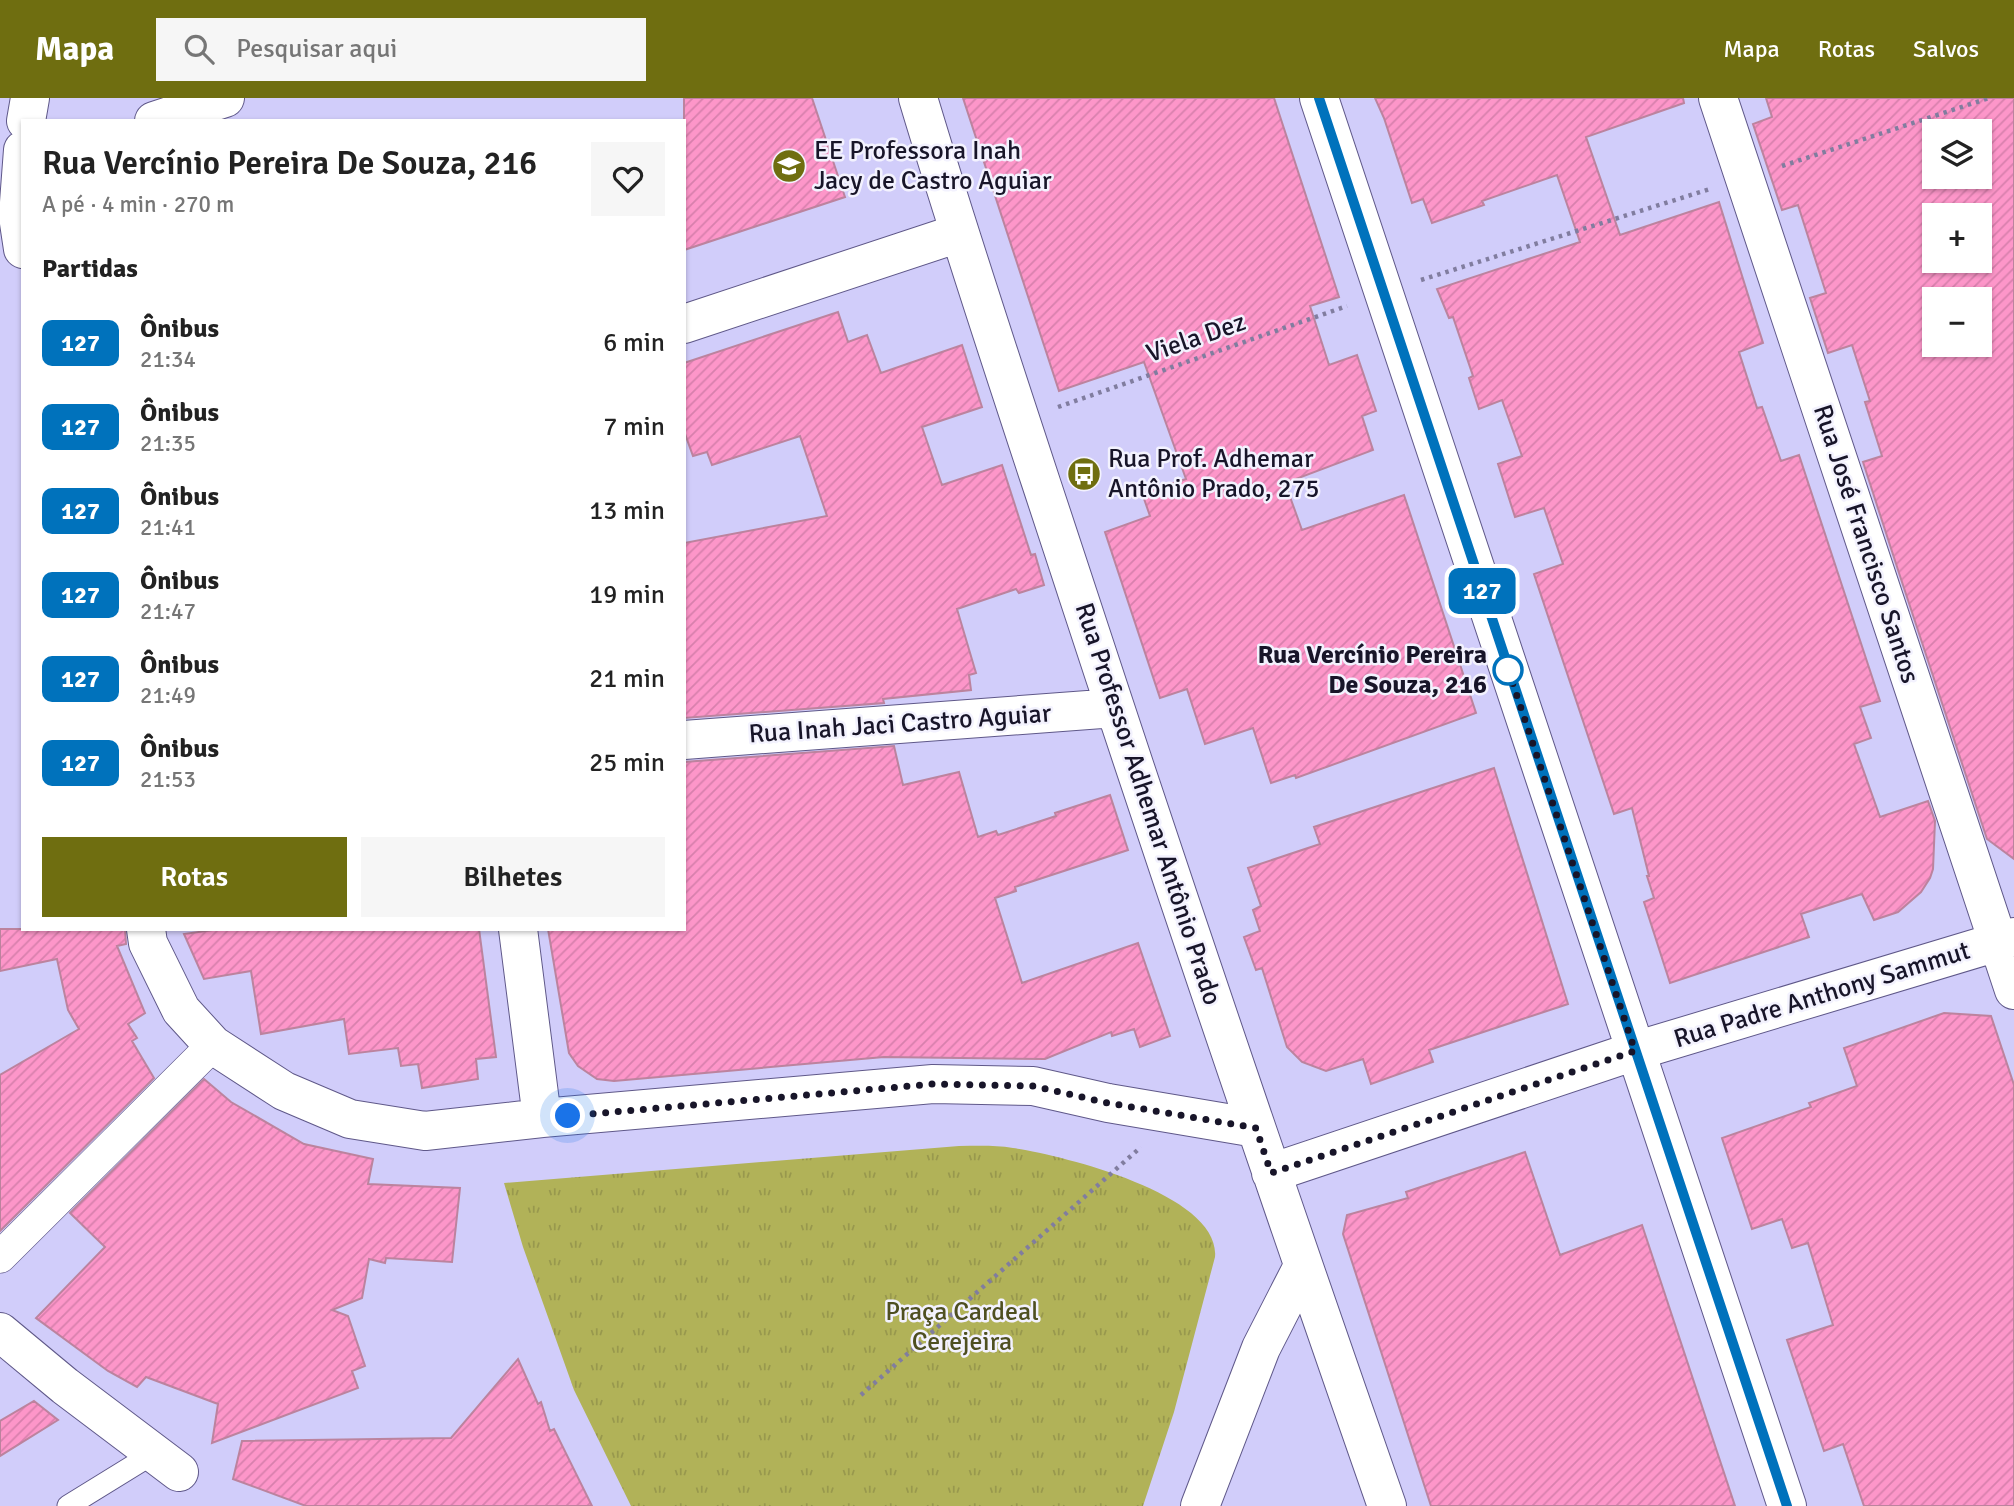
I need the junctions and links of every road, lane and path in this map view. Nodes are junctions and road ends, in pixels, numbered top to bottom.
1 (30, 98) edge
2 (225, 98) edge
3 (918, 98) edge
4 (1319, 98) edge
5 (1718, 98) edge
6 (26, 119) edge
7 (160, 119) edge
8 (17, 166) edge
9 (959, 233) junction
10 (21, 236) edge
11 (1383, 293) junction
12 (686, 323) edge
13 (1020, 420) junction
14 (1115, 708) junction
15 (686, 740) edge
16 (146, 931) edge
17 (518, 931) edge
18 (2006, 940) edge
19 (2014, 990) edge
20 (213, 1045) junction
21 (1635, 1051) junction
22 (1175, 1116) junction
23 (542, 1118) junction
24 (1256, 1128) junction
25 (1271, 1173) junction
26 (0, 1257) edge
27 (1303, 1266) junction
28 (0, 1332) edge
29 (861, 1395) dead end
30 (166, 1462) joint
31 (68, 1506) edge
32 (1200, 1506) edge
33 (1387, 1506) edge
34 (1787, 1506) edge

1 - 6 street
2 - 7 street
3 - 9 street, Rua Professor Adhemar Antônio Prado
4 - 11 street
5 - 18 street, Rua José Francisco Santos
8 - 10 street
9 - 12 street
9 - 13 street, Rua Professor Adhemar Antônio Prado
11 - 13 path, Viela Dez
11 - 21 street
13 - 14 street, Rua Professor Adhemar Antônio Prado
14 - 15 street, Rua Inah Jaci Castro Aguiar
14 - 24 street, Rua Professor Adhemar Antônio Prado
16 - 20 street
17 - 23 street
18 - 19 street, Rua José Francisco Santos
18 - 21 street, Rua Padre Anthony Sammut
20 - 23 street
20 - 26 street
21 - 25 street, Rua Padre Anthony Sammut
21 - 34 street
22 - 23 street
22 - 24 street
22 - 29 path
24 - 25 street, Rua Professor Adhemar Antônio Prado
25 - 27 street, Rua Professor Adhemar Antônio Prado
27 - 32 street
27 - 33 street, Rua Professor Adhemar Antônio Prado
28 - 30 street
30 - 31 lane

